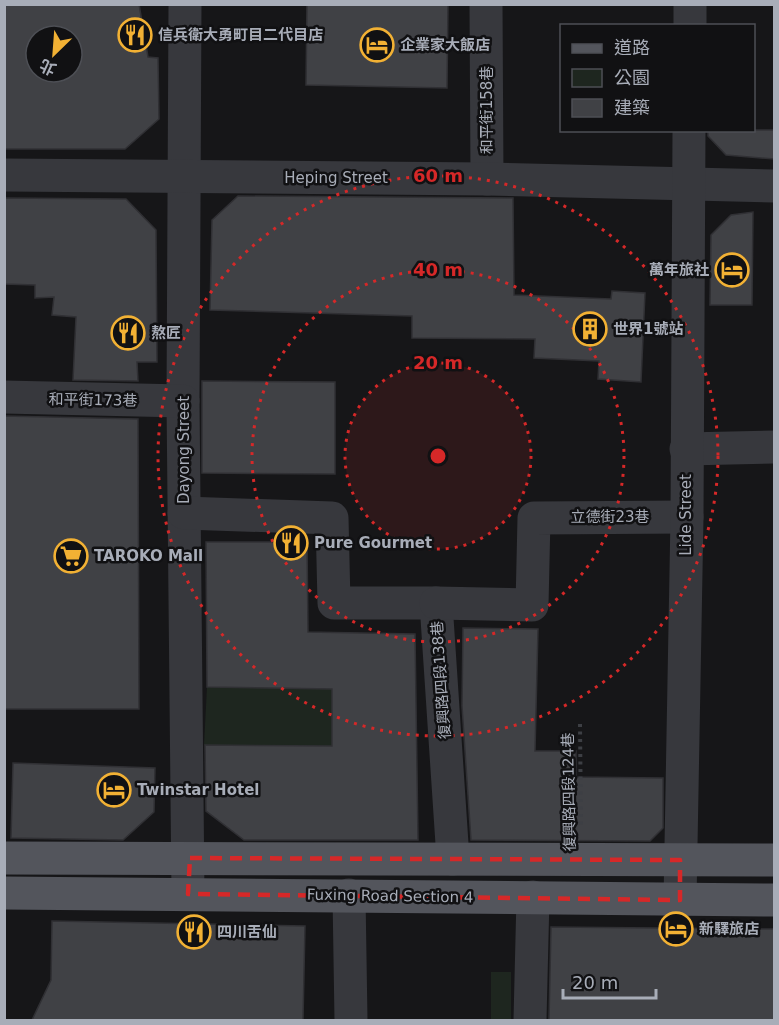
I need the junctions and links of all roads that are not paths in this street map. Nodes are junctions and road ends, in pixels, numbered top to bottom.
1 (186, 4) edge
2 (486, 4) edge
3 (690, 4) edge
4 (690, 24) edge
5 (689, 132) edge
6 (4, 175) edge
7 (186, 177) junction
8 (487, 179) junction
9 (689, 185) junction
10 (774, 186) edge
11 (4, 397) edge
12 (183, 401) junction
13 (774, 447) edge
14 (686, 449) junction
15 (184, 513) junction
16 (687, 517) junction
17 (436, 603) junction
18 (4, 858) edge
19 (190, 858) junction
20 (453, 859) junction
21 (680, 860) junction
22 (774, 860) edge
23 (4, 893) edge
24 (188, 894) junction
25 (350, 895) junction
26 (533, 897) junction
27 (680, 900) junction
28 (774, 900) edge
29 (351, 1020) edge
30 (530, 1020) edge

1 - 7 street, Dayong Street
2 - 8 street, 和平街158巷
3 - 4 street
5 - 9 street, Lide Street
6 - 7 street, Heping Street
7 - 8 street, Heping Street
7 - 12 street, Dayong Street
8 - 9 street, Heping Street
9 - 10 street, Heping Street
9 - 14 street, Lide Street
11 - 12 street, 和平街173巷
12 - 15 street, Dayong Street
13 - 14 street
14 - 16 street, Lide Street
15 - 17 street, 復興路四段138巷
15 - 19 street, Dayong Street
16 - 17 street, 立德街23巷
16 - 21 street, Lide Street
17 - 20 street, 復興路四段138巷
18 - 19 main road
19 - 20 main road
19 - 24 street, Dayong Street
20 - 21 main road
21 - 22 main road
21 - 27 street, Lide Street
23 - 24 main road, Fuxing Road Section 4
24 - 25 main road, Fuxing Road Section 4
25 - 26 main road, Fuxing Road Section 4
25 - 29 street
26 - 27 main road, Fuxing Road Section 4
26 - 30 street
27 - 28 main road, Fuxing Road Section 4

